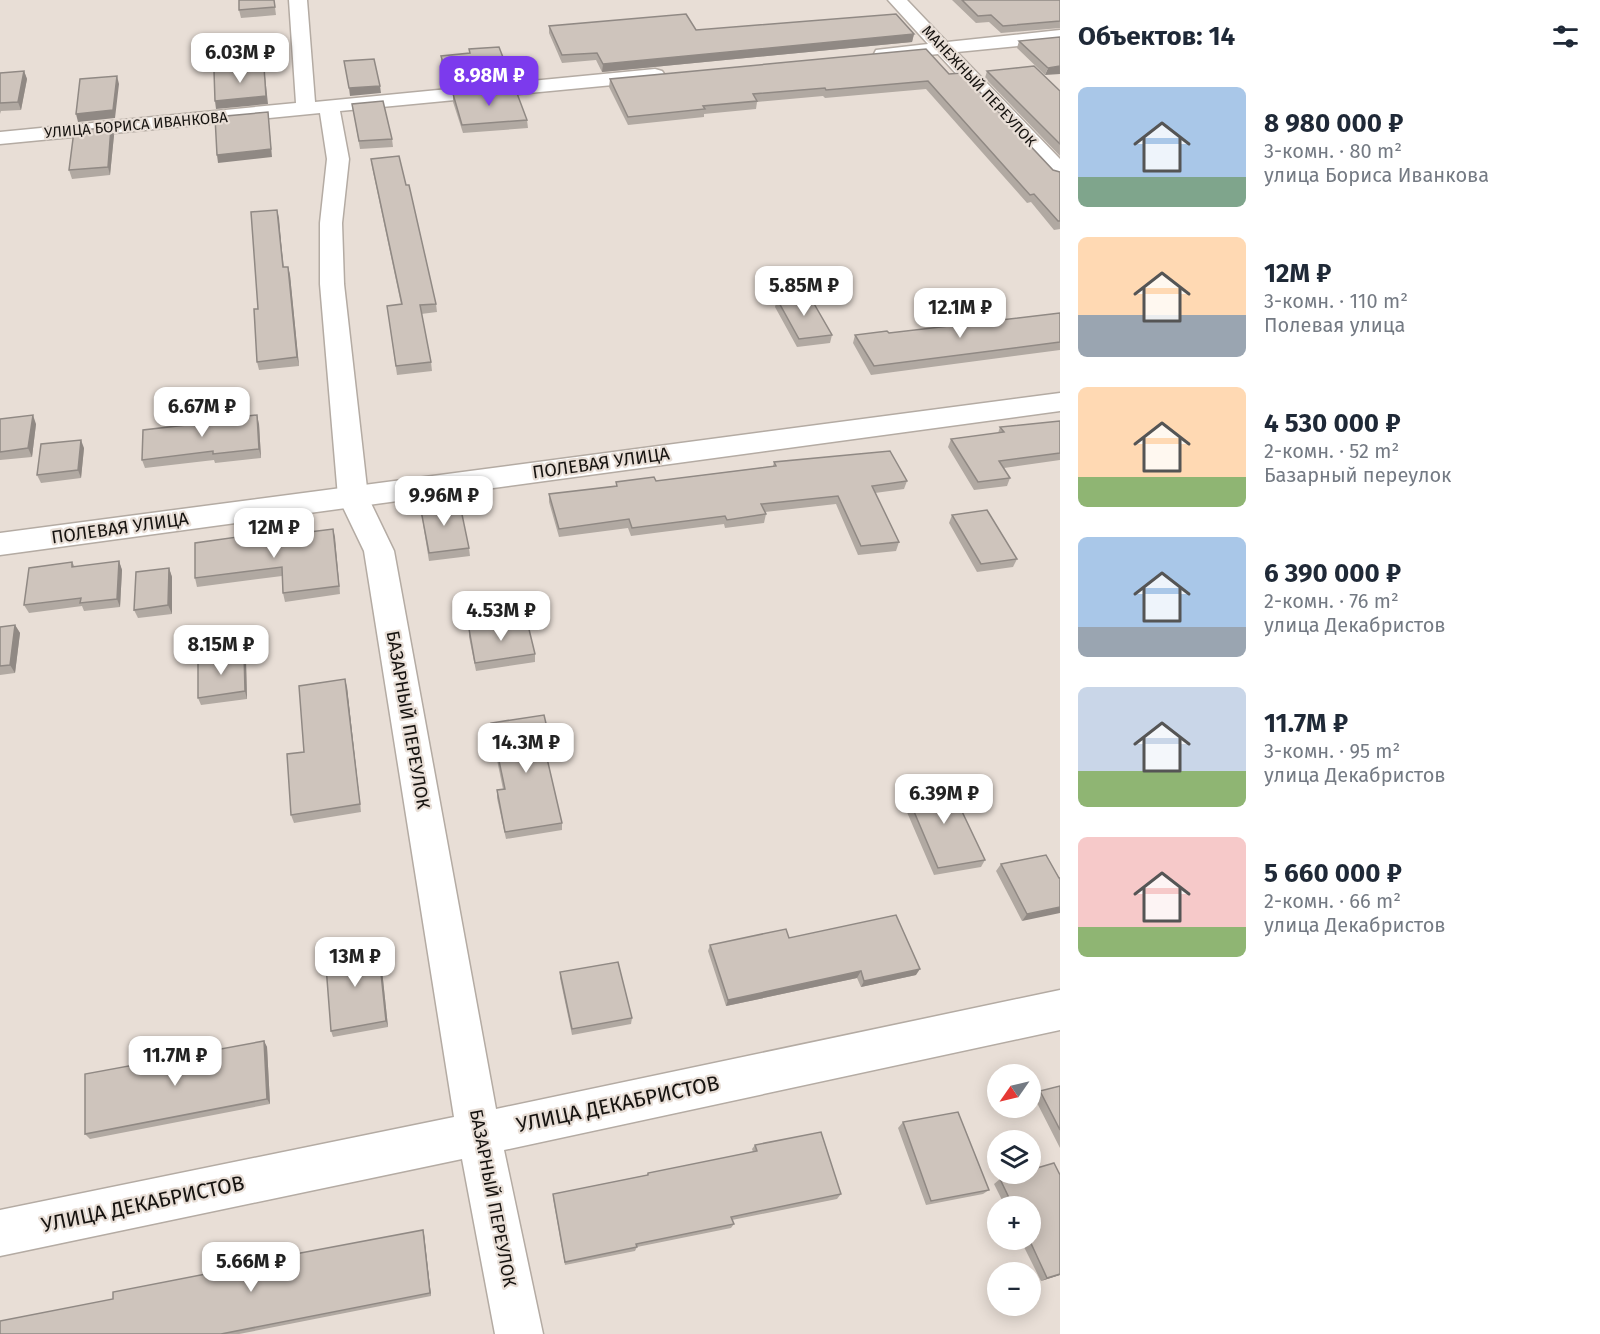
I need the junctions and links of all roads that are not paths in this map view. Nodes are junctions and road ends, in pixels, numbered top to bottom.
1 (298, 0) edge
2 (897, 0) edge
3 (1060, 36) edge
4 (943, 48) junction
5 (860, 56) edge
6 (672, 74) edge
7 (318, 108) junction
8 (0, 138) edge
9 (1060, 172) edge
10 (1060, 402) edge
11 (353, 497) junction
12 (0, 544) edge
13 (1060, 1010) edge
14 (479, 1134) junction
15 (0, 1233) edge
16 (519, 1334) edge

1 - 7 street, БАЗАРНЫЙ ПЕРЕУЛОК
2 - 4 street, МАНЕЖНЫЙ ПЕРЕУЛОК
3 - 4 street
4 - 5 street
4 - 9 street, МАНЕЖНЫЙ ПЕРЕУЛОК
6 - 7 street, УЛИЦА БОРИСА ИВАНКОВА
7 - 8 street, УЛИЦА БОРИСА ИВАНКОВА
7 - 11 street, БАЗАРНЫЙ ПЕРЕУЛОК
10 - 11 street, ПОЛЕВАЯ УЛИЦА
11 - 12 street, ПОЛЕВАЯ УЛИЦА
11 - 14 street, БАЗАРНЫЙ ПЕРЕУЛОК
13 - 14 street, УЛИЦА ДЕКАБРИСТОВ
14 - 15 street, УЛИЦА ДЕКАБРИСТОВ
14 - 16 street, БАЗАРНЫЙ ПЕРЕУЛОК

